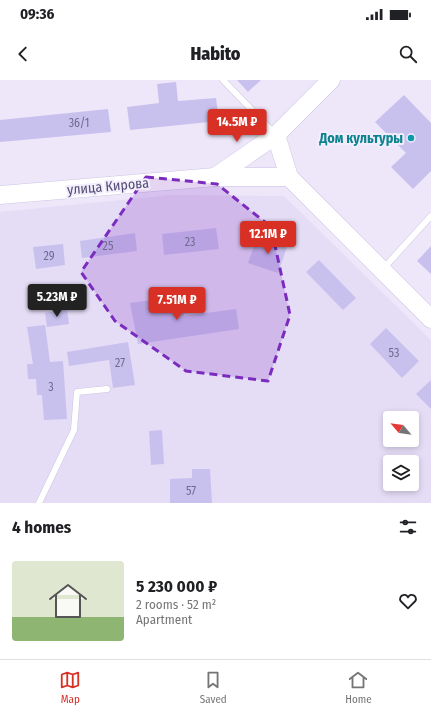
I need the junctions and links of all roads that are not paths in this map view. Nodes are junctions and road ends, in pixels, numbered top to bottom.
1 (223, 80) edge
2 (331, 80) edge
3 (276, 135) junction
4 (215, 177) junction
5 (289, 177) junction
6 (0, 195) edge
7 (431, 216) edge
8 (382, 270) junction
9 (431, 319) edge
10 (107, 389) dead end
11 (39, 503) edge

1 - 3 lane
2 - 3 street
3 - 4 street
3 - 5 street
4 - 5 street, улица Кирова
4 - 6 street, улица Кирова
5 - 8 street
7 - 8 lane
8 - 9 street
10 - 11 lane

